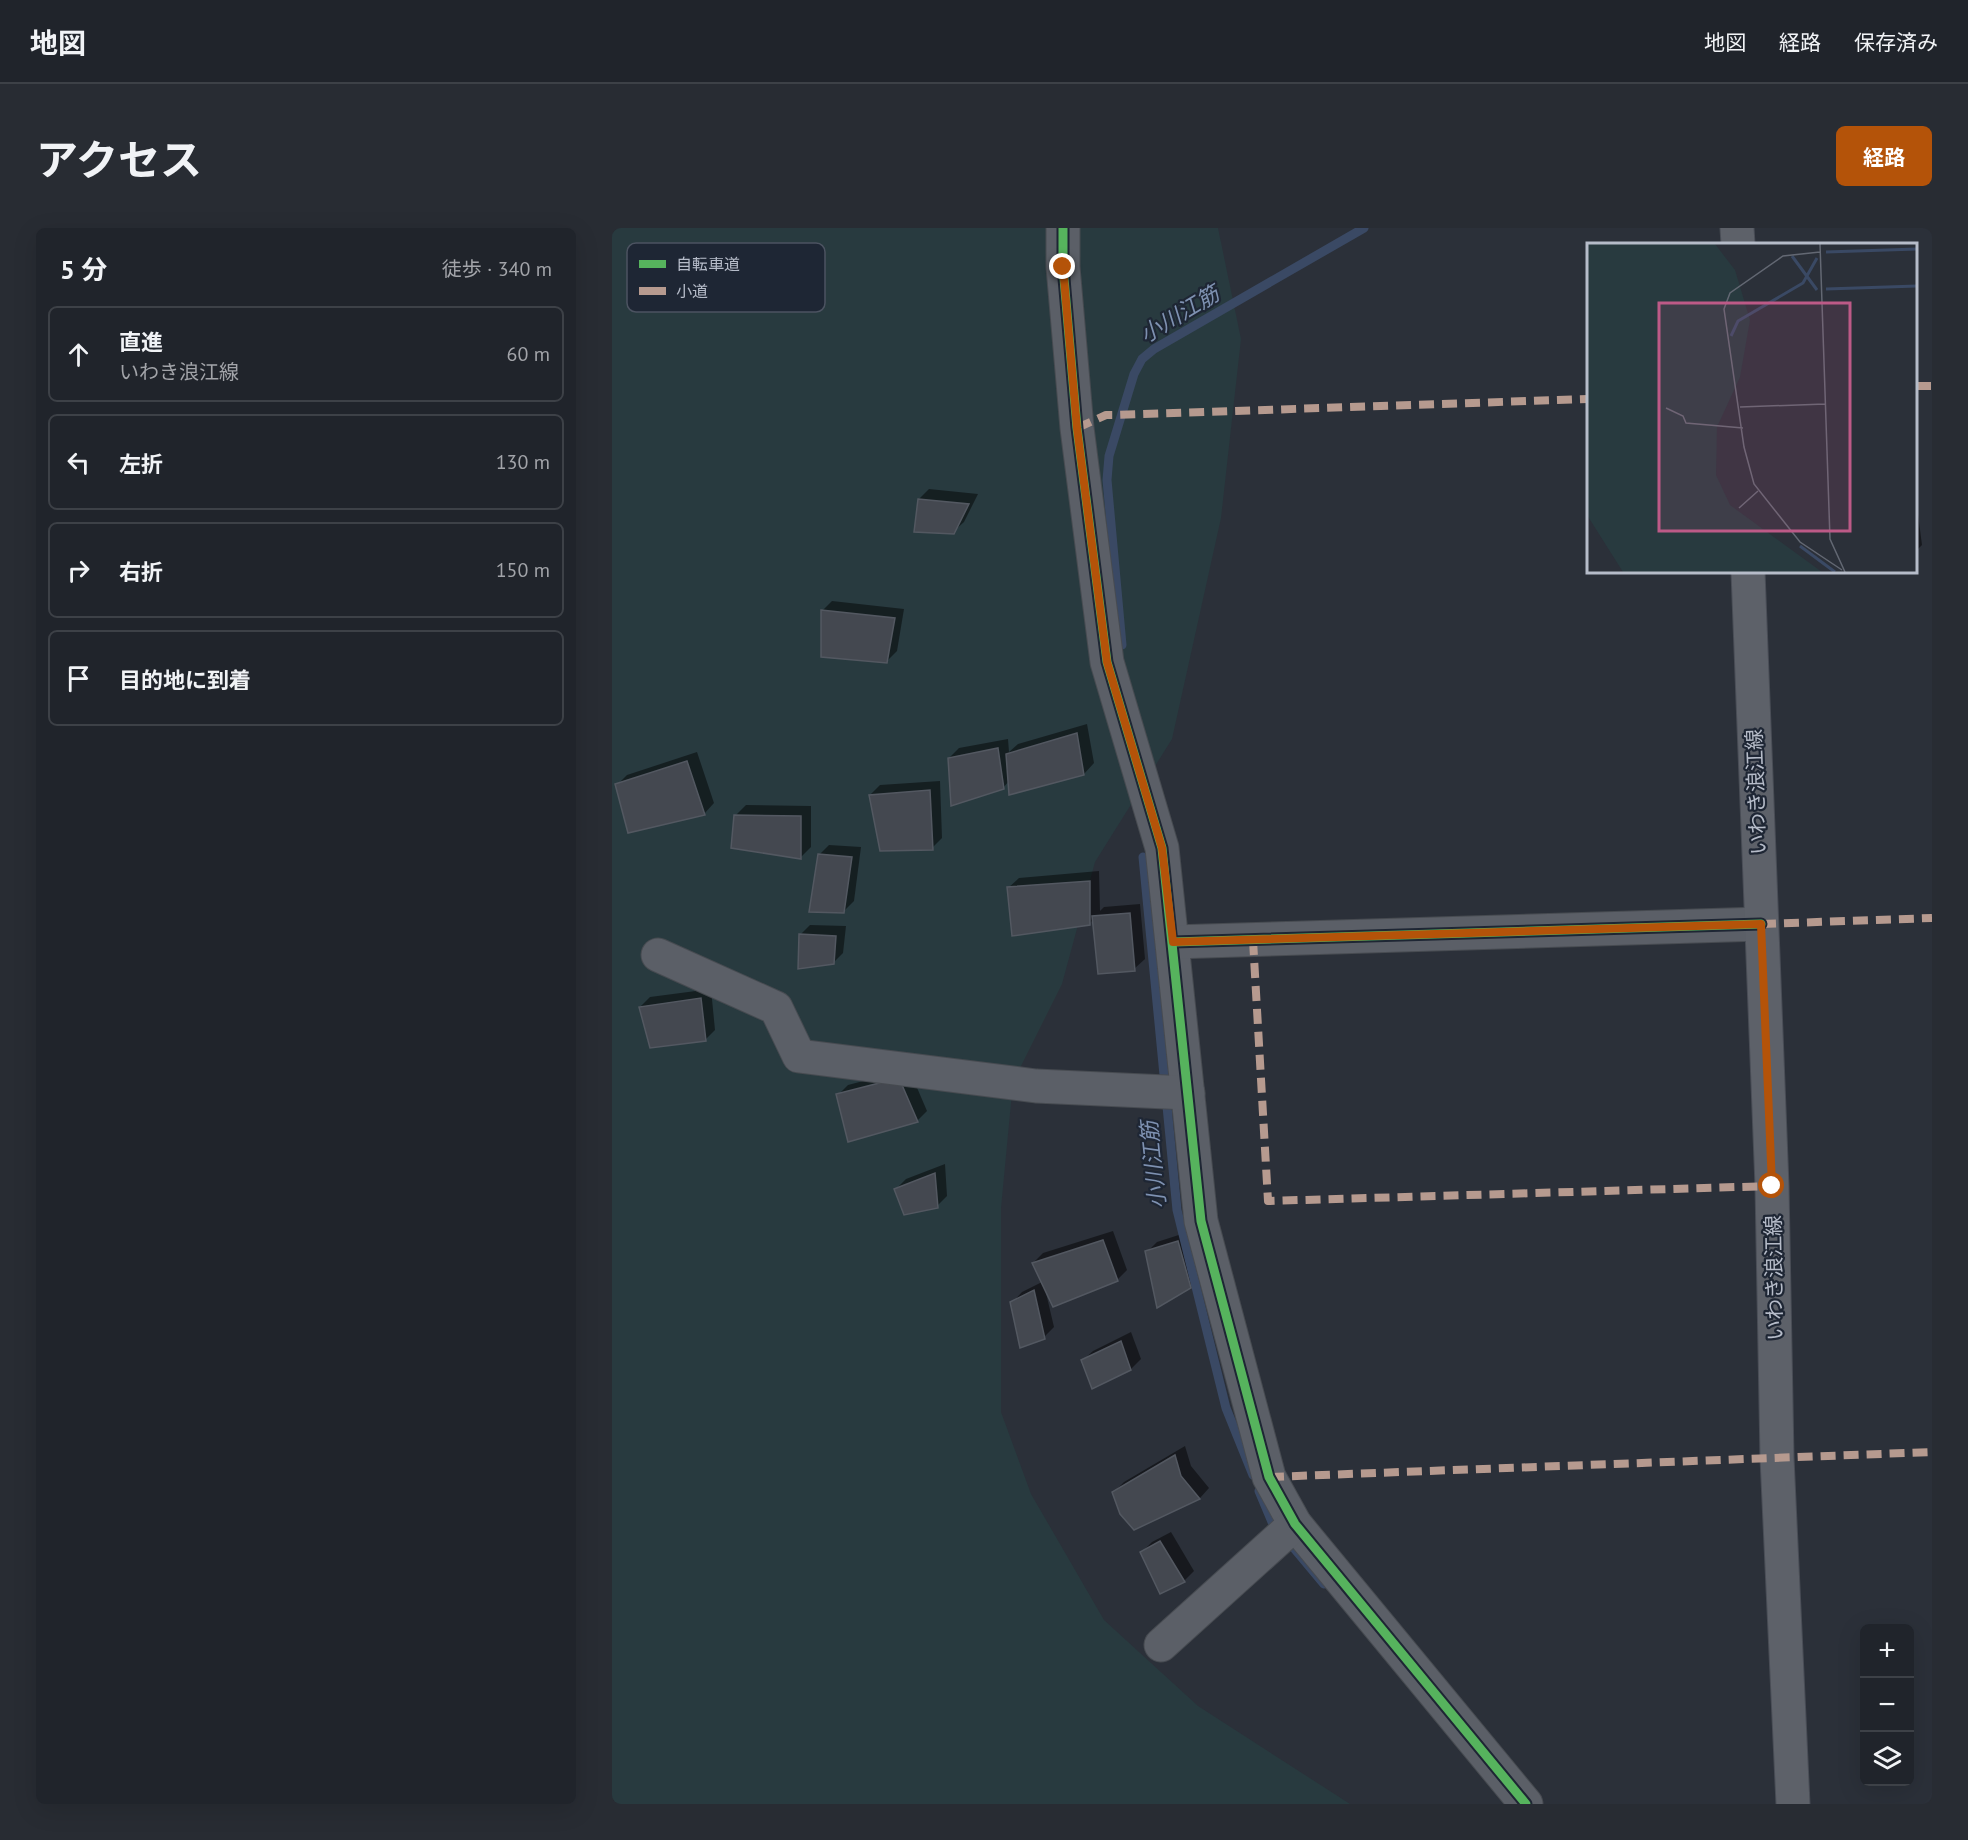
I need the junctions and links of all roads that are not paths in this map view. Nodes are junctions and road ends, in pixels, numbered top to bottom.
1 (1063, 228) edge
2 (1737, 228) edge
3 (1738, 243) edge
4 (1748, 573) edge
5 (1761, 924) junction
6 (1173, 942) junction
7 (658, 955) dead end
8 (1188, 1093) junction
9 (1287, 1532) junction
10 (1161, 1645) dead end
11 (1526, 1804) edge
12 (1793, 1804) edge

1 - 6 street
2 - 3 main road
4 - 5 main road, いわき浪江線
5 - 6 street
5 - 12 main road, いわき浪江線
6 - 8 street
7 - 8 street
8 - 9 street
9 - 10 street
9 - 11 street

